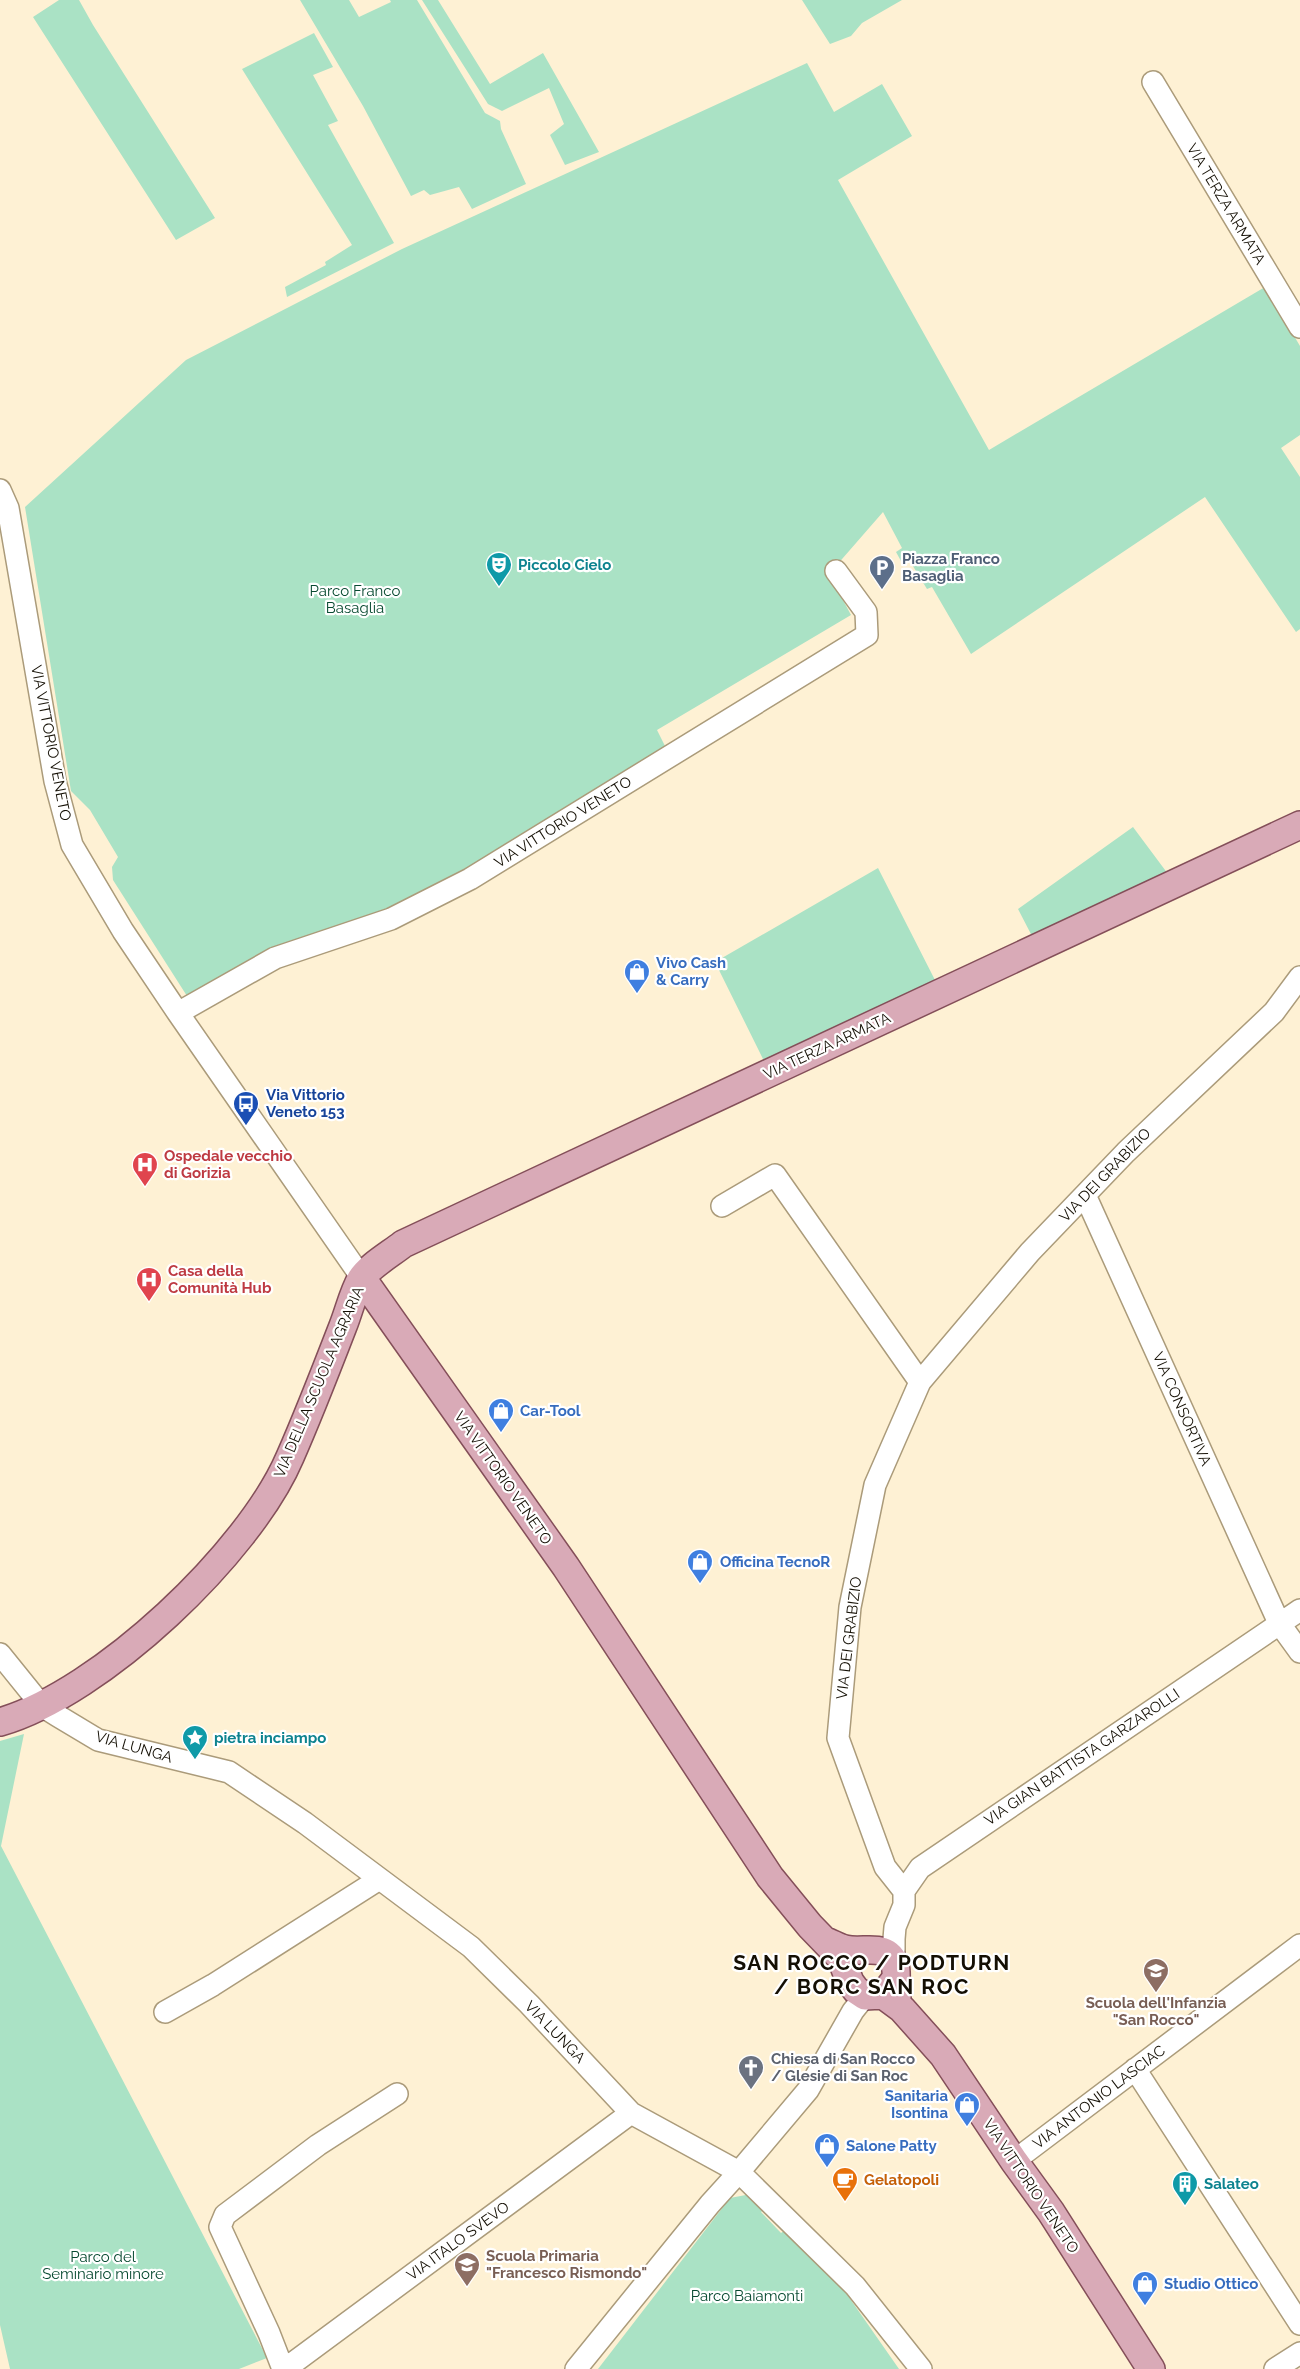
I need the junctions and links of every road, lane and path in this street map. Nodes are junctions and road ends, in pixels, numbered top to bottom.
1 (1153, 82) dead end
2 (1300, 327) edge
3 (4, 508) edge
4 (836, 571) dead end
5 (1300, 825) edge
6 (1300, 977) edge
7 (178, 1013) junction
8 (1085, 1195) junction
9 (722, 1206) dead end
10 (362, 1278) junction
11 (920, 1382) junction
12 (1300, 1610) edge
13 (1279, 1623) junction
14 (1300, 1652) edge
15 (0, 1654) edge
16 (42, 1706) junction
17 (0, 1722) edge
18 (378, 1880) junction
19 (904, 1891) junction
20 (895, 1927) junction
21 (828, 1942) junction
22 (1300, 1946) edge
23 (866, 1950) junction
24 (874, 1990) junction
25 (165, 2012) dead end
26 (1135, 2069) junction
27 (397, 2094) dead end
28 (632, 2113) junction
29 (1014, 2161) junction
30 (739, 2172) junction
31 (1300, 2324) edge
32 (1300, 2353) edge
33 (284, 2369) edge
34 (576, 2369) edge
35 (921, 2369) edge
36 (1151, 2369) edge
37 (1275, 2369) edge

1 - 2 street, VIA TERZA ARMATA
3 - 7 street, VIA VITTORIO VENETO
4 - 7 street, VIA VITTORIO VENETO
5 - 10 main road, VIA TERZA ARMATA
6 - 8 street, VIA DEI GRABIZIO
7 - 10 street, VIA VITTORIO VENETO
8 - 11 street, VIA DEI GRABIZIO
8 - 13 street, VIA CONSORTIVA
9 - 11 street
10 - 16 main road, VIA DELLA SCUOLA AGRARIA
10 - 21 main road, VIA VITTORIO VENETO
11 - 19 street, VIA DEI GRABIZIO
12 - 13 street, VIA GIAN BATTISTA GARZAROLLI
13 - 14 street, VIA CONSORTIVA
13 - 19 street, VIA GIAN BATTISTA GARZAROLLI
15 - 16 street, VIA LUNGA
16 - 17 main road, VIA DELLA SCUOLA AGRARIA
16 - 18 street, VIA LUNGA
18 - 25 street
18 - 28 street, VIA LUNGA
19 - 20 street, VIA GIAN BATTISTA GARZAROLLI
20 - 23 street
20 - 24 street, VIA GIAN BATTISTA GARZAROLLI
21 - 23 main road, VIA VITTORIO VENETO
21 - 24 main road, VIA VITTORIO VENETO
22 - 26 street, VIA ANTONIO LASCIAC
23 - 24 main road
24 - 29 main road, VIA VITTORIO VENETO
24 - 30 street
26 - 29 street, VIA ANTONIO LASCIAC
26 - 31 street
27 - 33 street, VIA ITALO SVEVO
28 - 30 street, VIA LUNGA
28 - 33 street, VIA ITALO SVEVO
29 - 36 main road, VIA VITTORIO VENETO
30 - 34 street
30 - 35 street, VIA LUNGA
32 - 37 street

